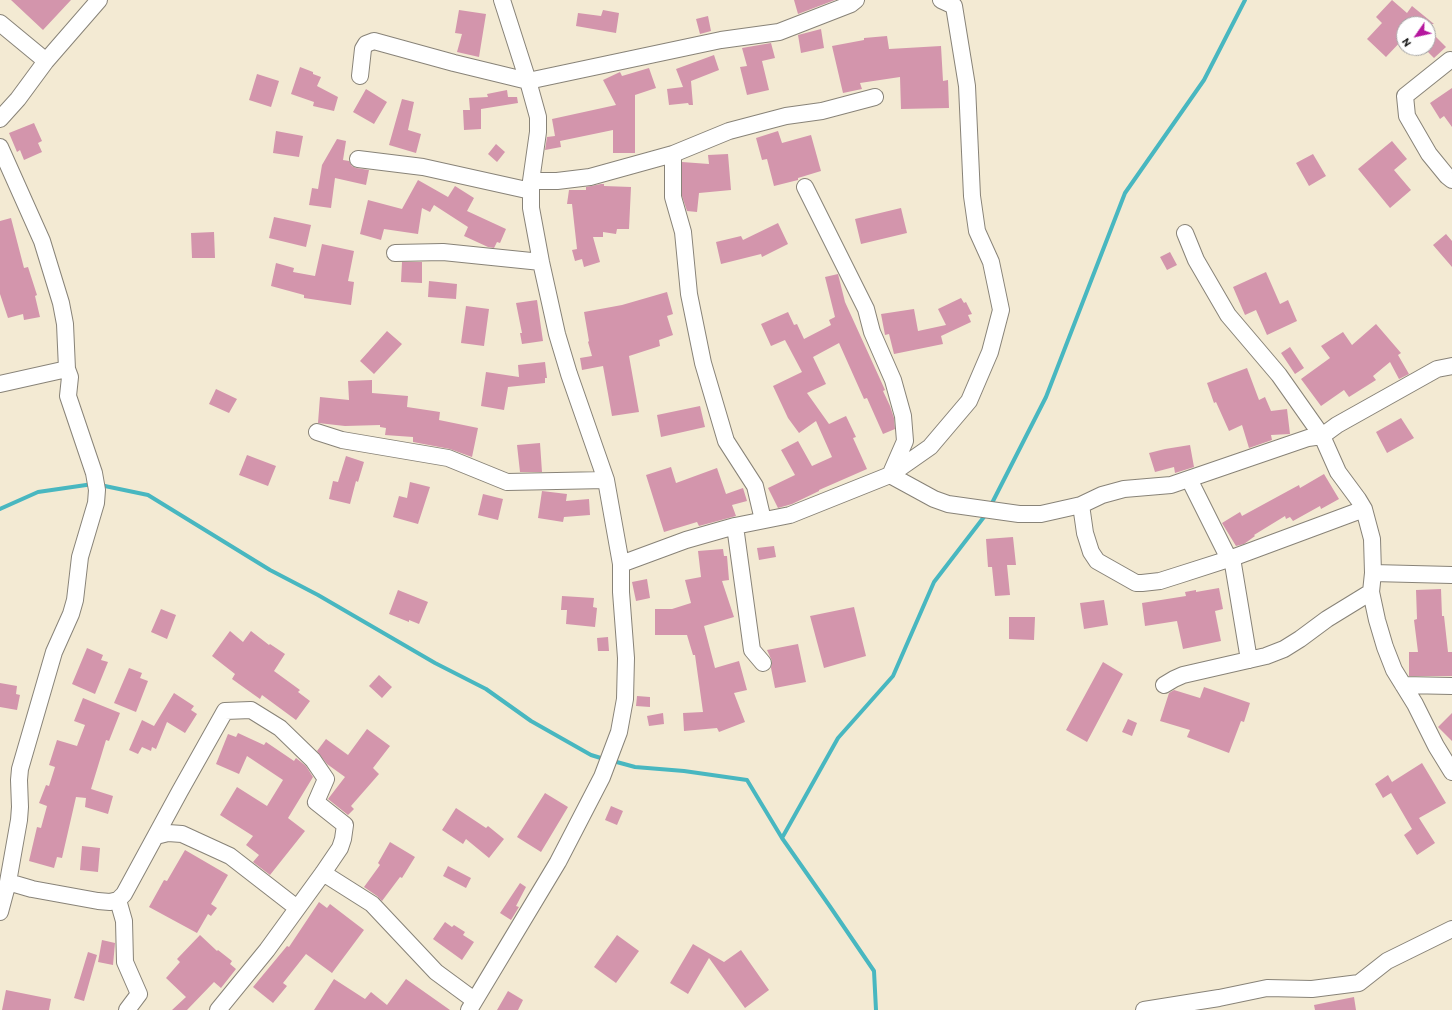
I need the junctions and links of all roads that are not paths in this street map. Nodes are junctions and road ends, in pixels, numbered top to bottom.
1 (99, 0) edge
2 (502, 0) edge
3 (856, 0) edge
4 (950, 2) edge
5 (0, 23) edge
6 (1450, 60) dead end
7 (46, 61) junction
8 (360, 76) dead end
9 (528, 81) junction
10 (875, 97) dead end
11 (0, 119) edge
12 (0, 147) edge
13 (673, 154) junction
14 (358, 159) dead end
15 (1452, 180) edge
16 (531, 186) junction
17 (805, 187) dead end
18 (1185, 233) dead end
19 (395, 252) dead end
20 (541, 262) junction
21 (1452, 366) edge
22 (68, 369) junction
23 (0, 384) edge
24 (317, 432) dead end
25 (1322, 436) junction
26 (890, 475) junction
27 (1189, 479) junction
28 (606, 480) junction
29 (1081, 505) junction
30 (1364, 509) junction
31 (763, 520) junction
32 (735, 526) junction
33 (1231, 559) junction
34 (621, 564) junction
35 (1373, 573) junction
36 (1452, 575) edge
37 (1371, 592) junction
38 (1249, 660) junction
39 (763, 663) dead end
40 (1164, 685) dead end
41 (1403, 685) junction
42 (1452, 686) edge
43 (1452, 772) edge
44 (156, 836) junction
45 (323, 873) junction
46 (8, 882) junction
47 (118, 900) junction
48 (297, 908) junction
49 (0, 912) edge
50 (1452, 929) edge
51 (472, 1005) edge
52 (127, 1010) edge
53 (218, 1010) edge
54 (1144, 1010) edge

1 - 7 street
2 - 9 street
3 - 9 street
4 - 26 street
5 - 7 street
6 - 15 street
7 - 11 street
8 - 9 street
9 - 16 street
10 - 13 street
12 - 22 street
13 - 16 street
13 - 31 street
14 - 16 street
16 - 20 street
17 - 26 street
18 - 25 street
19 - 20 street
20 - 28 street
21 - 25 street
22 - 23 street
22 - 46 street
24 - 28 street
25 - 27 street
25 - 30 street
26 - 29 street
26 - 31 street
27 - 29 street
27 - 33 street
28 - 34 street
29 - 33 street
30 - 33 street
30 - 35 street
31 - 32 street
32 - 34 street
32 - 39 street
33 - 38 street
34 - 51 street
35 - 36 street
35 - 37 street
37 - 38 street
37 - 41 street
38 - 40 street
41 - 42 street
41 - 43 street
44 - 45 street
44 - 47 street
44 - 48 street
45 - 48 street
45 - 51 street
46 - 47 street
46 - 49 street
47 - 52 street
48 - 53 street
50 - 54 street

